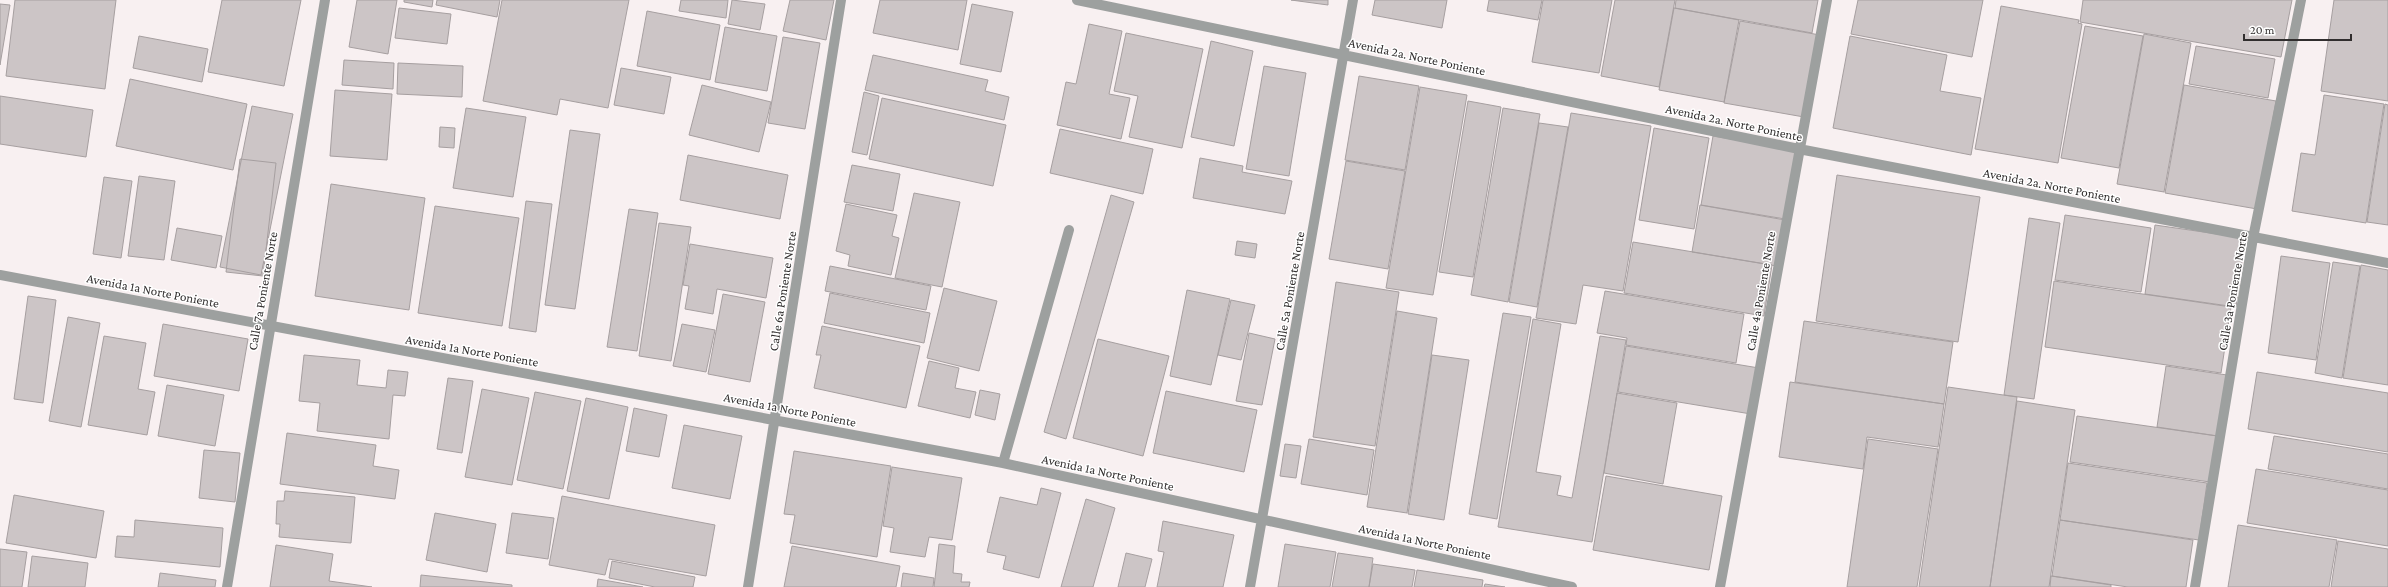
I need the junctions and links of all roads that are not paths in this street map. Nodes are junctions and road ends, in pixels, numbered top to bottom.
1 (325, 0) edge
2 (841, 0) edge
3 (1077, 0) edge
4 (1353, 0) edge
5 (1827, 0) edge
6 (2301, 0) edge
7 (1344, 54) junction
8 (1799, 149) junction
9 (1069, 230) dead end
10 (2253, 238) junction
11 (2388, 263) edge
12 (0, 275) edge
13 (269, 326) junction
14 (775, 418) junction
15 (1003, 463) junction
16 (1261, 518) junction
17 (227, 587) edge
18 (748, 587) edge
19 (1250, 587) edge
20 (1572, 587) edge
21 (1720, 587) edge
22 (2195, 587) edge

1 - 13 street, Calle 7a Poniente Norte
2 - 14 street, Calle 6a Poniente Norte
3 - 7 street, Avenida 2a. Norte Poniente
4 - 7 street, Calle 5a Poniente Norte
5 - 8 street, Calle 4a Poniente Norte
6 - 10 street, Calle 3a Poniente Norte
7 - 8 street, Avenida 2a. Norte Poniente
7 - 16 street, Calle 5a Poniente Norte
8 - 10 street, Avenida 2a. Norte Poniente
8 - 21 street, Calle 4a Poniente Norte
9 - 15 street
10 - 11 street, Avenida 2a. Norte Poniente
10 - 22 street, Calle 3a Poniente Norte
12 - 13 street, Avenida 1a Norte Poniente
13 - 14 street, Avenida 1a Norte Poniente
13 - 17 street, Calle 7a Poniente Norte
14 - 15 street, Avenida 1a Norte Poniente
14 - 18 street, Calle 6a Poniente Norte
15 - 16 street, Avenida 1a Norte Poniente
16 - 19 street, Calle 5a Poniente Norte
16 - 20 street, Avenida 1a Norte Poniente

